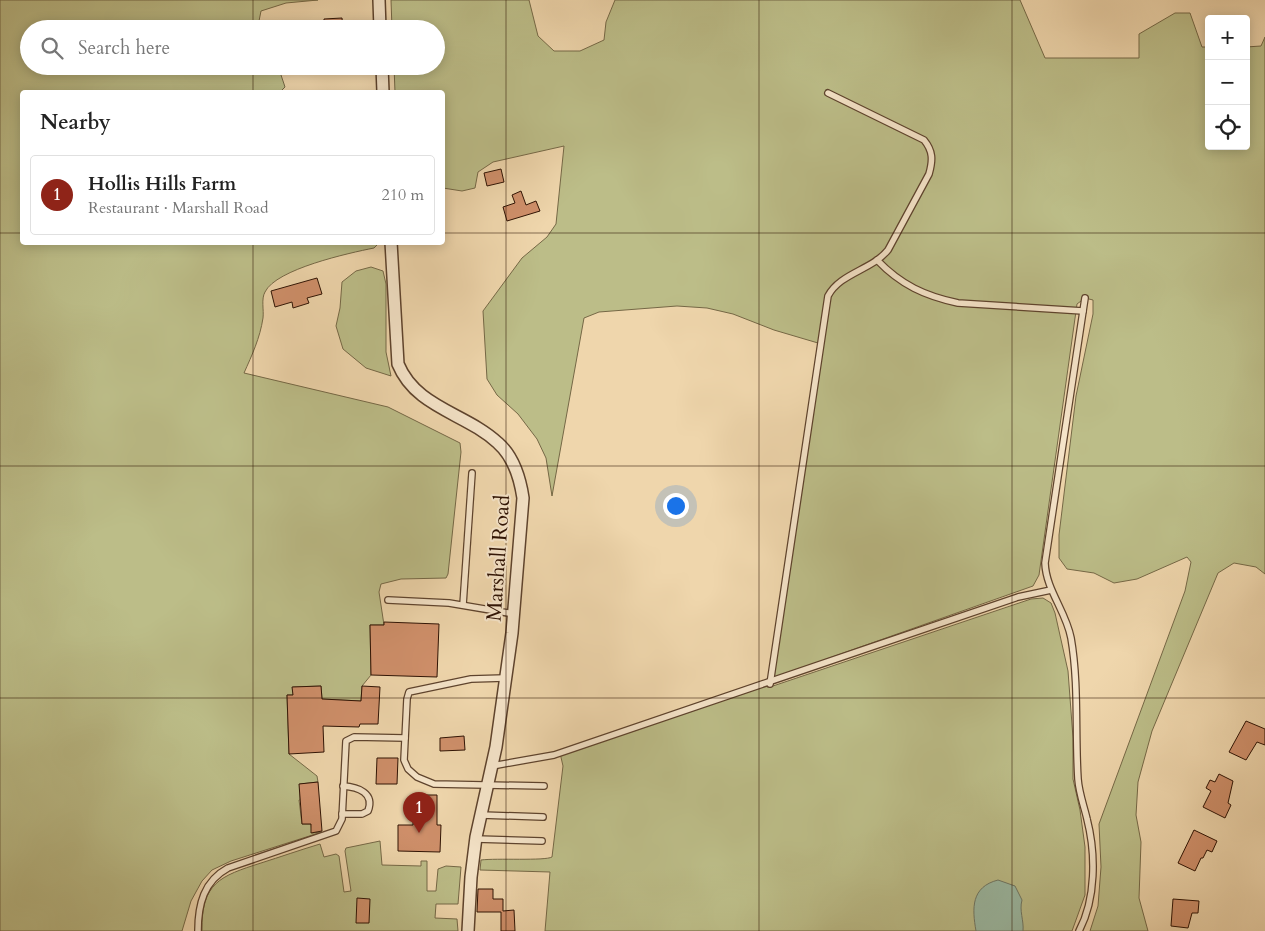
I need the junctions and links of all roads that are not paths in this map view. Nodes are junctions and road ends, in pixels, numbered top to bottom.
1 (379, 0) edge
2 (380, 20) edge
3 (382, 75) edge
4 (383, 90) edge
5 (828, 93) dead end
6 (391, 245) edge
7 (877, 260) junction
8 (1085, 298) dead end
9 (1083, 311) junction
10 (472, 473) dead end
11 (1051, 590) junction
12 (388, 600) dead end
13 (463, 605) junction
14 (514, 614) junction
15 (506, 678) junction
16 (770, 684) junction
17 (405, 738) junction
18 (492, 766) junction
19 (488, 784) junction
20 (343, 786) junction
21 (544, 786) dead end
22 (342, 814) junction
23 (481, 815) junction
24 (543, 817) dead end
25 (476, 840) junction
26 (542, 841) dead end
27 (198, 931) edge
28 (468, 931) edge
29 (1079, 931) edge

1 - 2 street
3 - 4 street
5 - 7 lane
6 - 14 street, Marshall Road
7 - 9 lane
7 - 16 lane
8 - 9 lane
9 - 11 lane
10 - 13 lane
11 - 16 lane
11 - 29 lane
12 - 13 lane
13 - 14 lane
14 - 15 street, Marshall Road
15 - 17 lane
15 - 18 street, Marshall Road
16 - 18 lane
17 - 19 lane
17 - 20 lane
18 - 19 street, Marshall Road
19 - 21 lane
19 - 23 street, Marshall Road
20 - 22 lane
20 - 22 lane
22 - 27 lane
23 - 24 lane
23 - 25 street, Marshall Road
25 - 26 lane
25 - 28 street, Marshall Road

